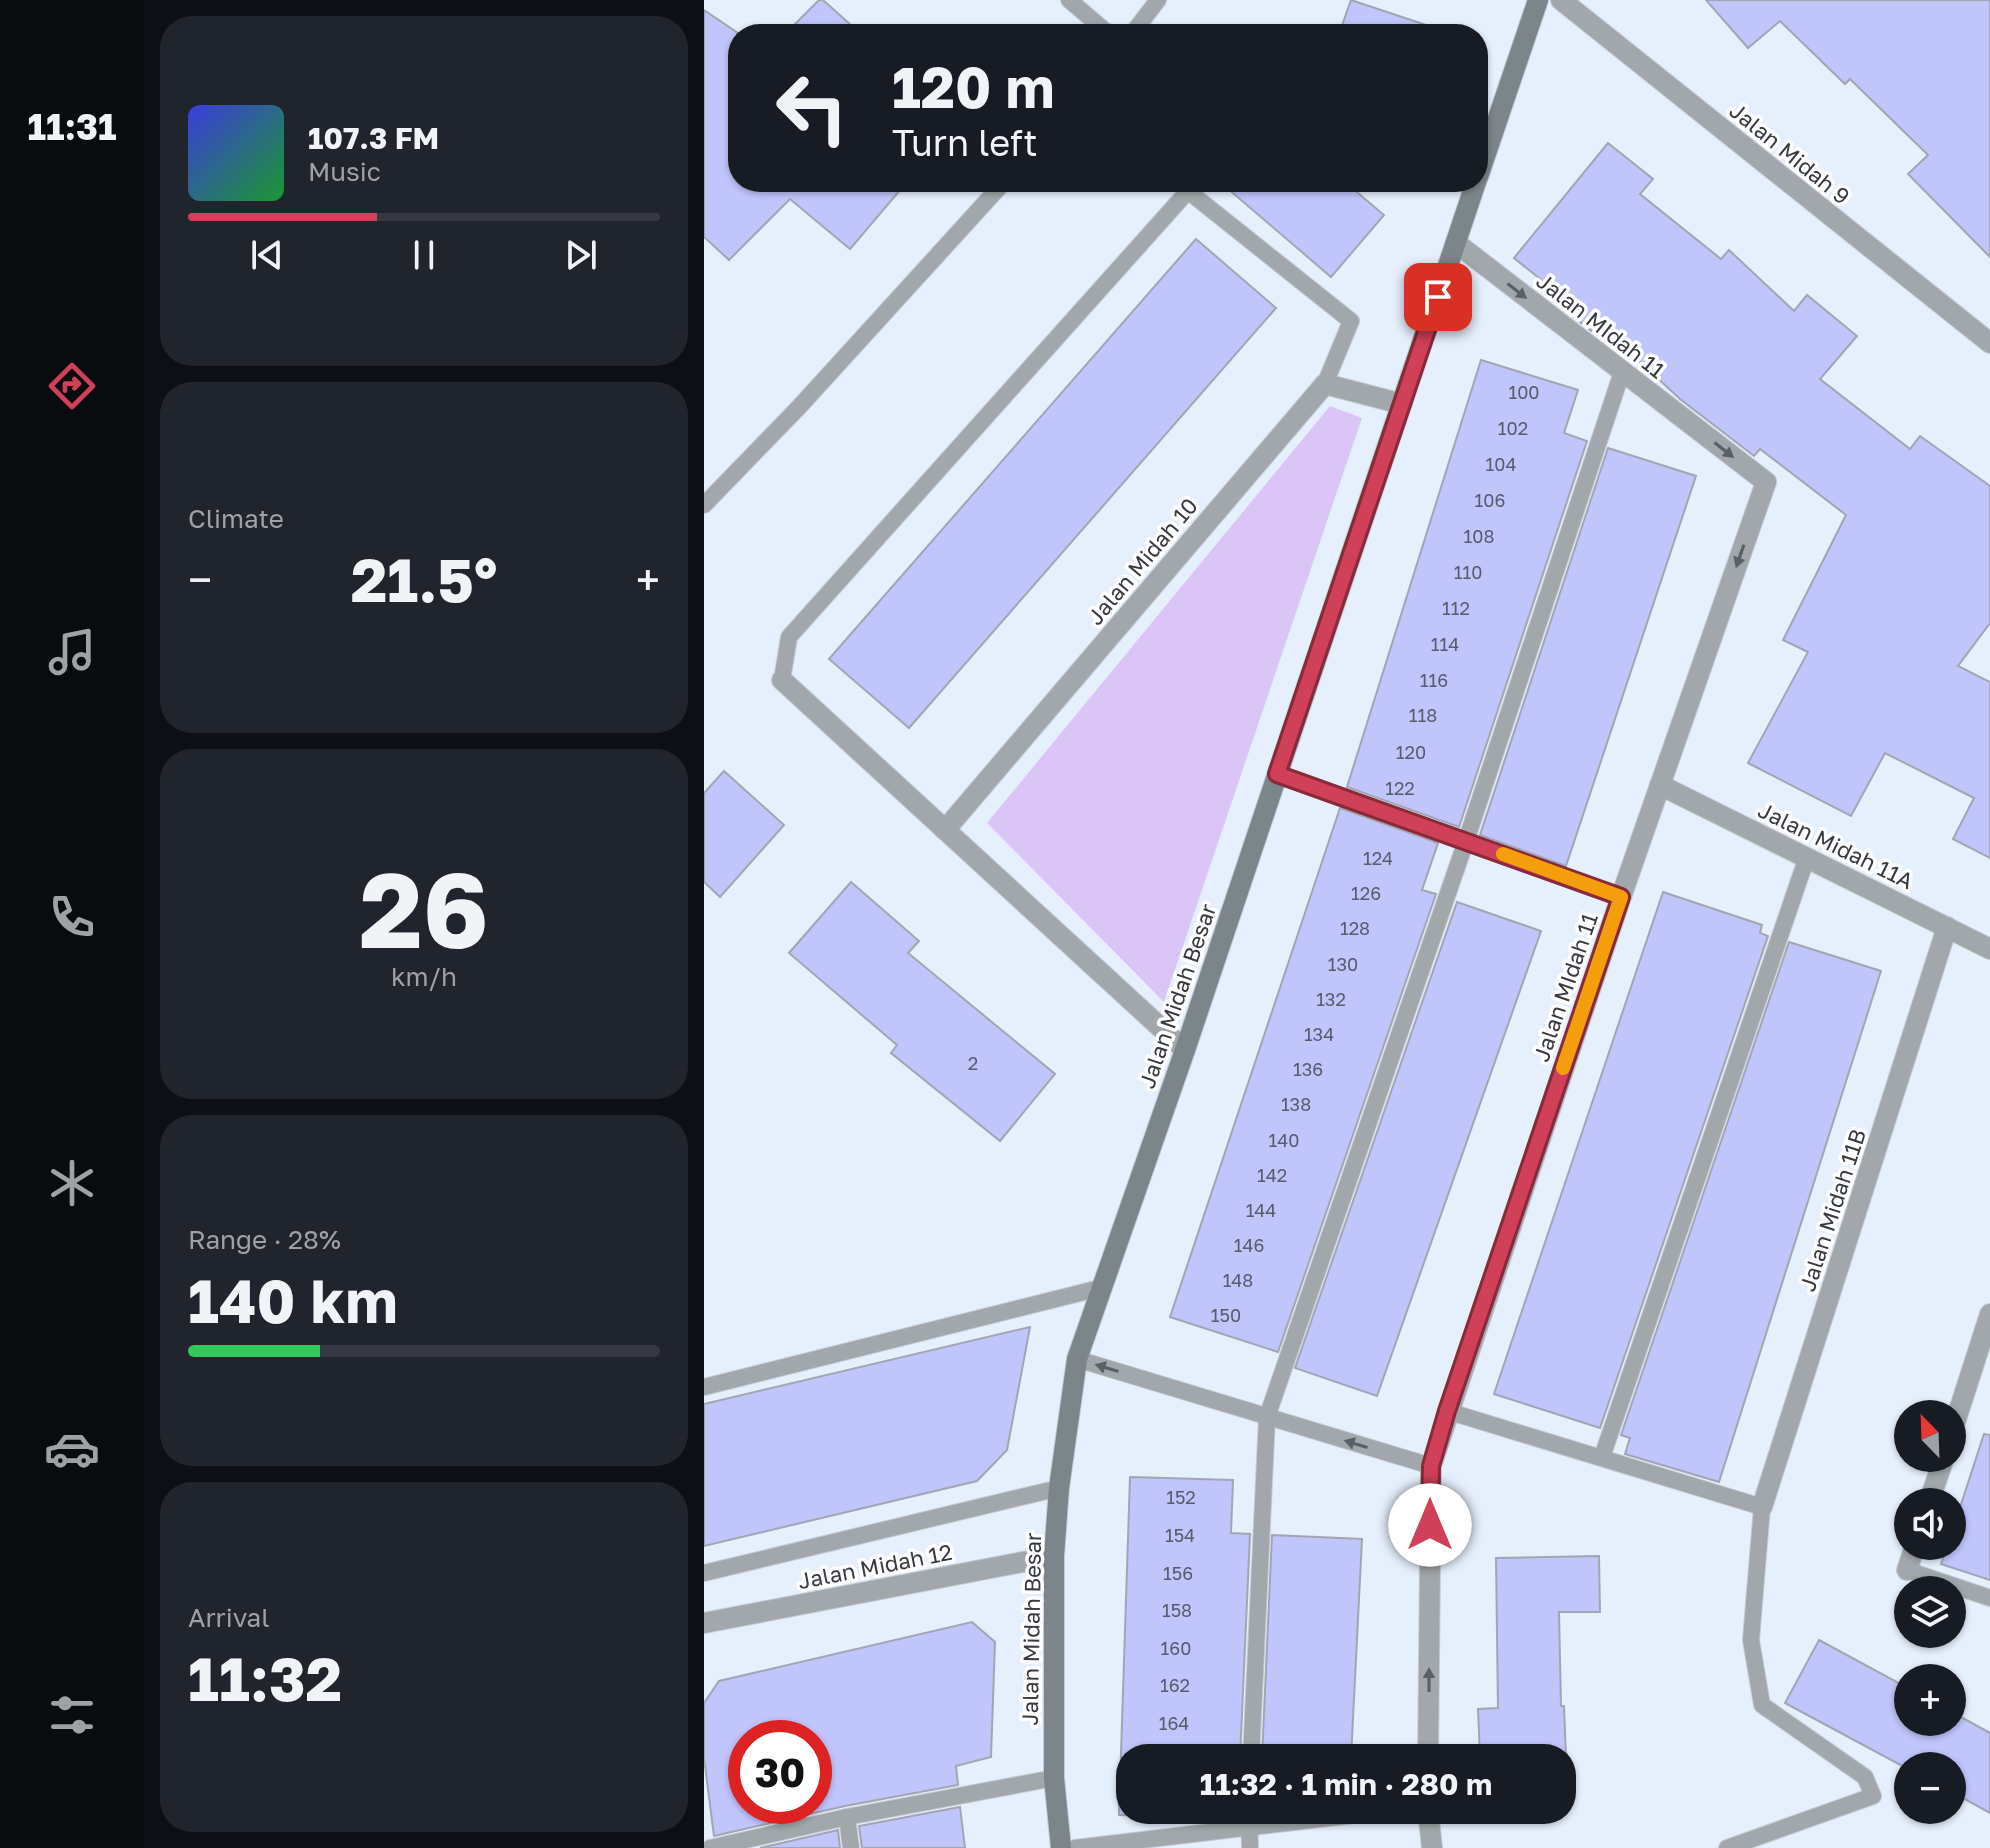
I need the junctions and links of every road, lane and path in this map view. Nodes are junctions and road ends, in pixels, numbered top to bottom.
1 (1069, 0) edge
2 (1158, 0) edge
3 (1538, 0) edge
4 (1561, 0) edge
5 (1097, 24) edge
6 (1140, 24) edge
7 (1488, 147) edge
8 (995, 192) edge
9 (1187, 192) edge
10 (1189, 192) edge
11 (1473, 192) edge
12 (1456, 243) junction
13 (1990, 343) edge
14 (1622, 372) junction
15 (1325, 384) junction
16 (1402, 404) junction
17 (704, 505) edge
18 (782, 680) joint
19 (1277, 774) junction
20 (1660, 785) junction
21 (945, 830) junction
22 (1466, 841) junction
23 (1807, 857) junction
24 (1621, 897) junction
25 (1947, 927) junction
26 (1990, 949) edge
27 (1185, 1050) junction
28 (1104, 1287) junction
29 (1990, 1314) edge
30 (1077, 1359) junction
31 (704, 1387) edge
32 (1962, 1400) edge
33 (1447, 1411) junction
34 (1267, 1417) junction
35 (1602, 1457) junction
36 (1431, 1466) junction
37 (1059, 1488) junction
38 (1762, 1507) junction
39 (1054, 1556) junction
40 (1910, 1560) edge
41 (1907, 1570) joint
42 (704, 1573) edge
43 (1990, 1598) edge
44 (704, 1623) edge
45 (1252, 1744) edge
46 (1428, 1744) edge
47 (1054, 1778) junction
48 (847, 1817) junction
49 (1248, 1824) edge
50 (1287, 1824) edge
51 (1429, 1824) edge
52 (1248, 1829) junction
53 (710, 1848) edge
54 (851, 1848) edge
55 (1061, 1848) edge
56 (1075, 1848) edge
57 (1250, 1848) edge
58 (1432, 1848) edge
59 (1727, 1848) edge

1 - 5 lane
2 - 6 lane
3 - 7 street, Jalan Midah Besar
4 - 13 street, Jalan Midah 9
8 - 17 lane
9 - 18 lane
10 - 15 lane
11 - 12 street, Jalan Midah Besar
12 -> 14 street, Jalan MIdah 11
12 - 16 street, Jalan Midah Besar
14 -> 20 street, Jalan MIdah 11
14 - 22 lane
15 - 16 street
15 - 21 street, Jalan Midah 10
16 - 19 street, Jalan Midah Besar
18 - 21 street
19 - 22 lane
19 - 27 street, Jalan Midah Besar
20 - 23 street, Jalan Midah 11A
20 - 24 street, Jalan MIdah 11
21 - 27 street
22 - 24 lane
22 - 34 lane
23 - 25 street, Jalan Midah 11A
23 - 35 lane
24 - 33 street, Jalan MIdah 11
25 - 26 street, Jalan Midah 11A
25 - 38 street, Jalan Midah 11B
27 - 28 street, Jalan Midah Besar
28 - 30 street, Jalan Midah Besar
28 - 31 lane
29 - 32 street
34 -> 30 lane
30 - 37 street, Jalan Midah Besar
33 - 35 lane
33 - 36 street, Jalan MIdah 11
36 -> 34 lane
34 - 45 lane
35 - 38 lane
46 -> 36 street, Jalan MIdah 11
37 - 39 street, Jalan Midah Besar
37 - 42 lane
38 - 59 lane
39 - 44 street, Jalan Midah 12
39 - 47 street, Jalan Midah Besar
40 - 41 street
41 - 43 lane
47 - 48 lane
47 - 55 street, Jalan Midah Besar
48 - 53 lane
48 - 54 lane
49 - 52 lane
50 - 52 lane
51 - 58 street
52 - 56 lane
52 - 57 lane

